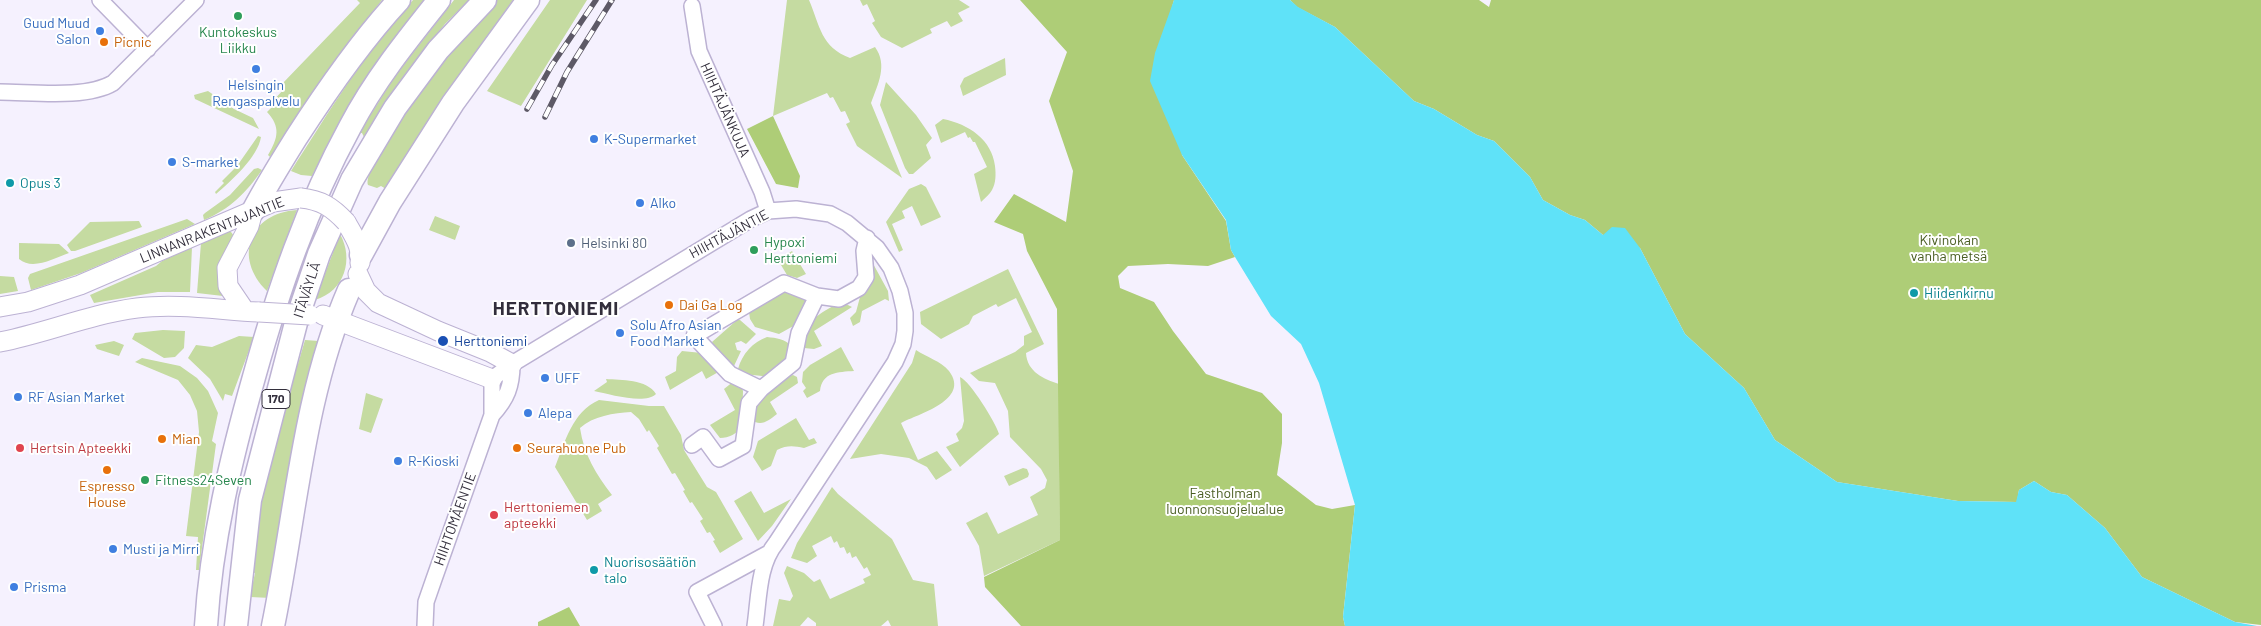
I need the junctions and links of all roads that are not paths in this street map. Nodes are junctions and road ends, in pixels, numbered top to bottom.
1 (100, 0) edge
2 (196, 0) edge
3 (399, 0) edge
4 (440, 0) edge
5 (485, 0) edge
6 (528, 0) edge
7 (692, 6) dead end
8 (148, 49) junction
9 (0, 92) edge
10 (253, 211) junction
11 (768, 211) junction
12 (867, 238) junction
13 (356, 273) junction
14 (817, 296) junction
15 (0, 306) edge
16 (252, 312) junction
17 (323, 317) junction
18 (0, 342) edge
19 (512, 364) junction
20 (492, 379) junction
21 (761, 389) junction
22 (492, 415) junction
23 (692, 445) dead end
24 (767, 554) junction
25 (206, 626) edge
26 (236, 626) edge
27 (272, 626) edge
28 (424, 626) edge
29 (714, 626) edge
30 (755, 626) edge

1 - 8 street
2 - 8 street
3 - 10 highway
4 - 25 highway, ITÄVÄYLÄ
5 - 26 highway, ITÄVÄYLÄ / 170
6 - 13 highway
7 - 11 street, HIIHTÄJÄNKUJA
8 - 9 street
10 - 13 main road, LINNANRAKENTAJANTIE, bridge
10 - 15 main road, LINNANRAKENTAJANTIE
10 - 16 main road
11 - 12 street, HIIHTÄJÄNTIE
11 - 19 street, HIIHTÄJÄNTIE
12 - 14 street
12 - 24 street, HIIHTÄJÄNTIE
13 - 17 highway
13 - 19 main road
14 - 21 street
14 - 21 street
16 - 17 main road, bridge
16 - 18 main road
17 - 20 main road
17 - 27 highway
19 - 20 street, HIIHTÄJÄNTIE
19 - 22 street, HIIHTOMÄENTIE
20 - 22 street, HIIHTOMÄENTIE
21 - 23 street
22 - 28 street, HIIHTOMÄENTIE
24 - 29 street, HIIHTÄJÄNTIE
24 - 30 street, HIIHTÄJÄNTIE

